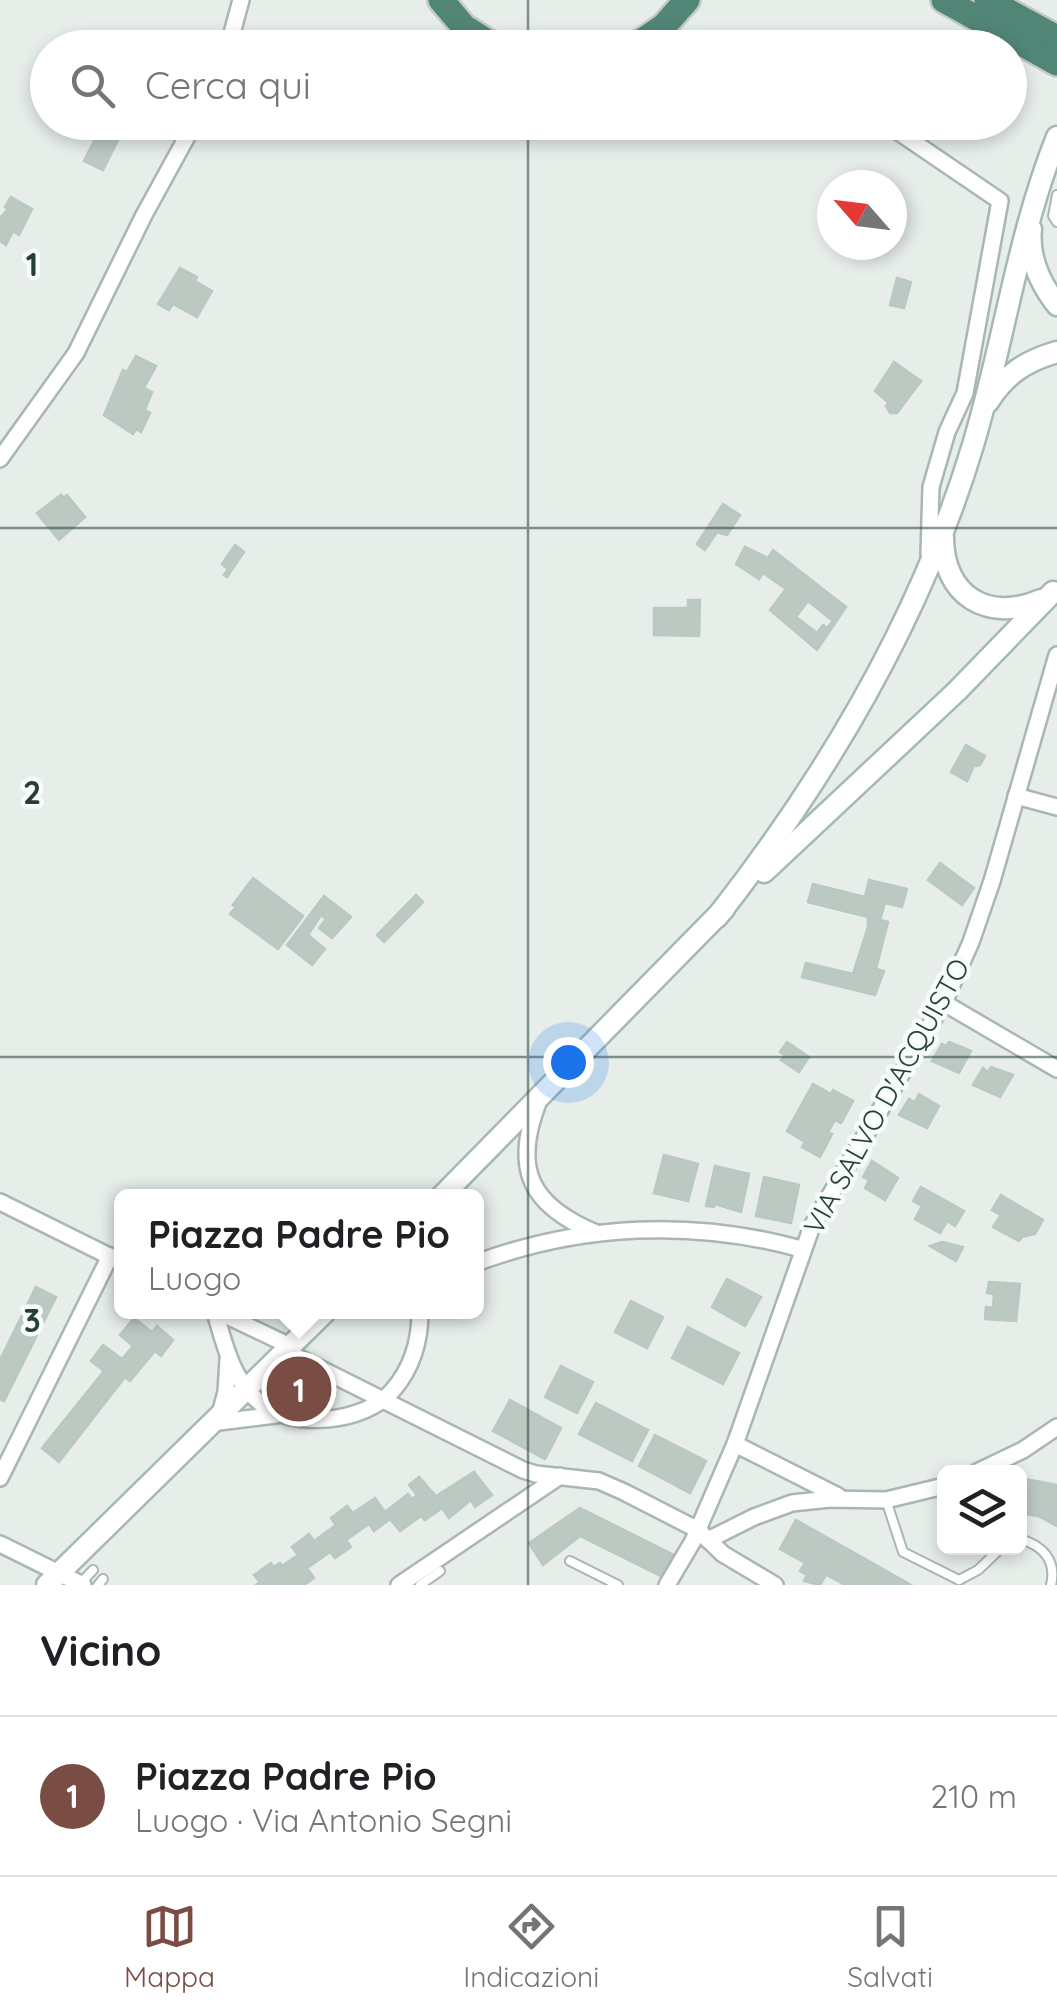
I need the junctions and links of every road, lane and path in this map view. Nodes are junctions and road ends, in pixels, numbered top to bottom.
1 (241, 0) edge
2 (441, 0) edge
3 (687, 0) edge
4 (944, 0) edge
5 (987, 0) edge
6 (1011, 0) edge
7 (1057, 26) edge
8 (233, 30) edge
9 (469, 30) edge
10 (658, 30) edge
11 (998, 30) edge
12 (1057, 38) edge
13 (1027, 46) edge
14 (1057, 63) edge
15 (1057, 137) edge
16 (185, 140) edge
17 (910, 140) edge
18 (1045, 167) junction
19 (1057, 195) edge
20 (1057, 222) edge
21 (1057, 305) edge
22 (1057, 352) edge
23 (984, 408) junction
24 (0, 459) edge
25 (943, 530) junction
26 (929, 562) junction
27 (1055, 590) edge
28 (1057, 654) edge
29 (1016, 796) junction
30 (1057, 808) edge
31 (717, 917) junction
32 (944, 1003) junction
33 (1057, 1069) edge
34 (539, 1100) junction
35 (449, 1189) edge
36 (0, 1202) edge
37 (597, 1233) junction
38 (802, 1249) junction
39 (114, 1258) edge
40 (484, 1261) edge
41 (114, 1263) edge
42 (219, 1319) edge
43 (230, 1319) edge
44 (318, 1319) edge
45 (420, 1319) edge
46 (287, 1349) junction
47 (228, 1355) junction
48 (246, 1389) junction
49 (382, 1401) junction
50 (280, 1415) junction
51 (216, 1418) junction
52 (1057, 1427) edge
53 (734, 1444) junction
54 (992, 1465) edge
55 (560, 1476) junction
56 (0, 1478) edge
57 (937, 1488) edge
58 (845, 1500) junction
59 (886, 1500) junction
60 (703, 1535) junction
61 (1027, 1541) edge
62 (0, 1544) edge
63 (994, 1555) edge
64 (570, 1562) dead end
65 (93, 1570) dead end
66 (440, 1572) dead end
67 (53, 1579) edge
68 (959, 1582) edge
69 (81, 1584) edge
70 (399, 1585) edge
71 (420, 1585) edge
72 (618, 1585) edge
73 (667, 1585) edge
74 (775, 1585) edge
75 (1051, 1585) edge

1 - 8 street
2 - 9 highway
3 - 10 highway
4 - 11 highway
5 - 12 highway
6 - 7 highway
13 - 14 highway
15 - 18 main road
16 - 24 street
17 - 26 street
18 - 21 main road
18 - 23 main road
19 - 20 lane
22 - 23 main road
23 - 25 main road
25 - 26 main road
25 - 27 main road
26 - 31 main road
27 - 31 main road
28 - 29 street, VIA SALVO D'ACQUISTO
29 - 30 street
29 - 32 street, VIA SALVO D'ACQUISTO
31 - 34 main road
32 - 33 street
32 - 38 street, VIA SALVO D'ACQUISTO
34 - 35 main road
34 - 37 street
36 - 39 street
37 - 38 street, VIA SALVO D'ACQUISTO
37 - 40 street, VIA SALVO D'ACQUISTO
38 - 53 street, VIA SALVO D'ACQUISTO
41 - 56 street
42 - 47 street
43 - 46 street
44 - 46 main road
45 - 49 street
46 - 48 main road
46 - 49 street
47 - 48 street
47 - 51 street
48 - 50 street
48 - 51 main road
49 - 50 street
49 - 55 street
50 - 51 street
51 - 67 main road
52 - 54 street
53 - 58 street
53 - 60 street, VIA SALVO D'ACQUISTO
55 - 60 street
55 - 70 street
57 - 59 street
58 - 59 street
58 - 60 street
59 - 68 lane
60 - 73 street, VIA SALVO D'ACQUISTO
60 - 74 street
61 - 75 lane
62 - 67 street
63 - 68 lane
64 - 72 lane
65 - 69 lane
66 - 71 lane
67 - 69 street

